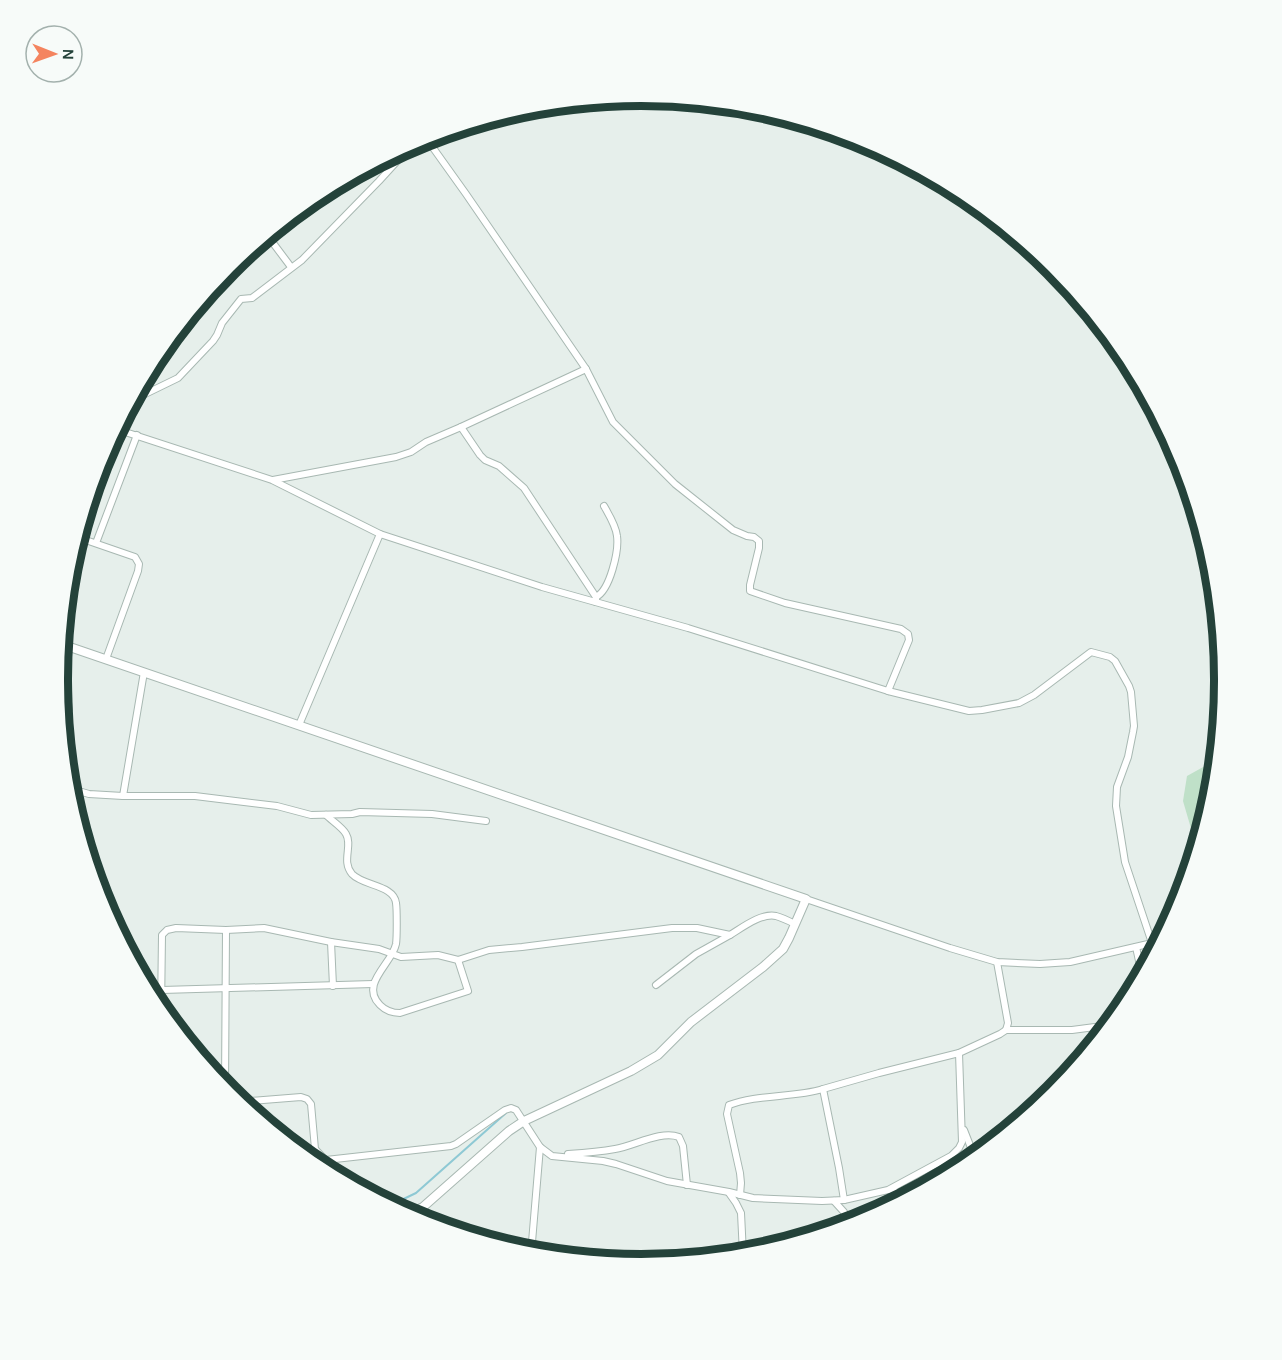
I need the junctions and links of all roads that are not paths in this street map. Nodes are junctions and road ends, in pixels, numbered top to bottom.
1 (432, 146) edge
2 (397, 162) edge
3 (272, 242) edge
4 (291, 267) junction
5 (586, 369) junction
6 (142, 396) edge
7 (461, 427) junction
8 (125, 431) edge
9 (137, 435) junction
10 (272, 480) junction
11 (604, 506) dead end
12 (380, 534) junction
13 (85, 540) edge
14 (96, 543) junction
15 (596, 600) junction
16 (69, 647) edge
17 (106, 659) junction
18 (144, 672) junction
19 (888, 691) junction
20 (69, 703) edge
21 (69, 710) dead end
22 (299, 725) junction
23 (79, 791) edge
24 (123, 796) junction
25 (325, 815) junction
26 (486, 821) dead end
27 (806, 899) junction
28 (795, 924) junction
29 (226, 930) junction
30 (730, 934) junction
31 (1153, 939) edge
32 (331, 942) junction
33 (1149, 946) edge
34 (1136, 947) junction
35 (393, 953) junction
36 (458, 960) junction
37 (997, 962) junction
38 (1140, 964) edge
39 (162, 975) junction
40 (154, 983) edge
41 (373, 984) junction
42 (333, 986) junction
43 (656, 986) dead end
44 (225, 989) junction
45 (162, 990) junction
46 (162, 996) edge
47 (1098, 1027) edge
48 (1006, 1030) junction
49 (959, 1053) junction
50 (225, 1075) edge
51 (823, 1089) junction
52 (252, 1101) edge
53 (524, 1121) junction
54 (963, 1127) junction
55 (540, 1147) junction
56 (971, 1149) edge
57 (552, 1156) junction
58 (325, 1159) edge
59 (326, 1160) edge
60 (687, 1185) junction
61 (888, 1190) junction
62 (729, 1192) junction
63 (898, 1192) edge
64 (740, 1195) junction
65 (844, 1200) junction
66 (834, 1201) junction
67 (420, 1209) edge
68 (846, 1215) edge
69 (533, 1243) edge
70 (743, 1244) edge

1 - 5 street
2 - 4 street
3 - 4 street
4 - 6 street
5 - 7 street
5 - 19 street
7 - 10 street
7 - 15 street
8 - 9 street
9 - 10 street
9 - 14 street
10 - 12 street
11 - 15 street
12 - 15 street
12 - 22 street
13 - 14 street
14 - 17 street
15 - 19 street
16 - 17 street
17 - 18 street
18 - 22 street
18 - 24 street
19 - 31 street
20 - 21 street
22 - 27 street
23 - 24 street
24 - 25 street
25 - 26 street
25 - 35 street
27 - 28 street
27 - 37 street
28 - 30 street
28 - 53 street
29 - 32 street
29 - 39 street
29 - 44 street
30 - 36 street
30 - 43 street
32 - 35 street
32 - 42 street
33 - 34 street
34 - 37 street
34 - 38 street
35 - 36 street
35 - 41 street
36 - 41 street
37 - 48 street
39 - 40 street
39 - 45 street
41 - 42 street
42 - 44 street
44 - 45 street
44 - 50 street
45 - 46 street
47 - 48 street
48 - 49 street
49 - 51 street
49 - 54 street
51 - 64 street
51 - 65 street
52 - 58 street
53 - 55 street
53 - 59 street
53 - 67 street
54 - 56 street
54 - 61 street
55 - 57 street
55 - 69 street
57 - 60 street
57 - 60 street
60 - 62 street
61 - 63 street
61 - 65 street
62 - 64 street
62 - 70 street
64 - 66 street
65 - 66 street
66 - 68 street

